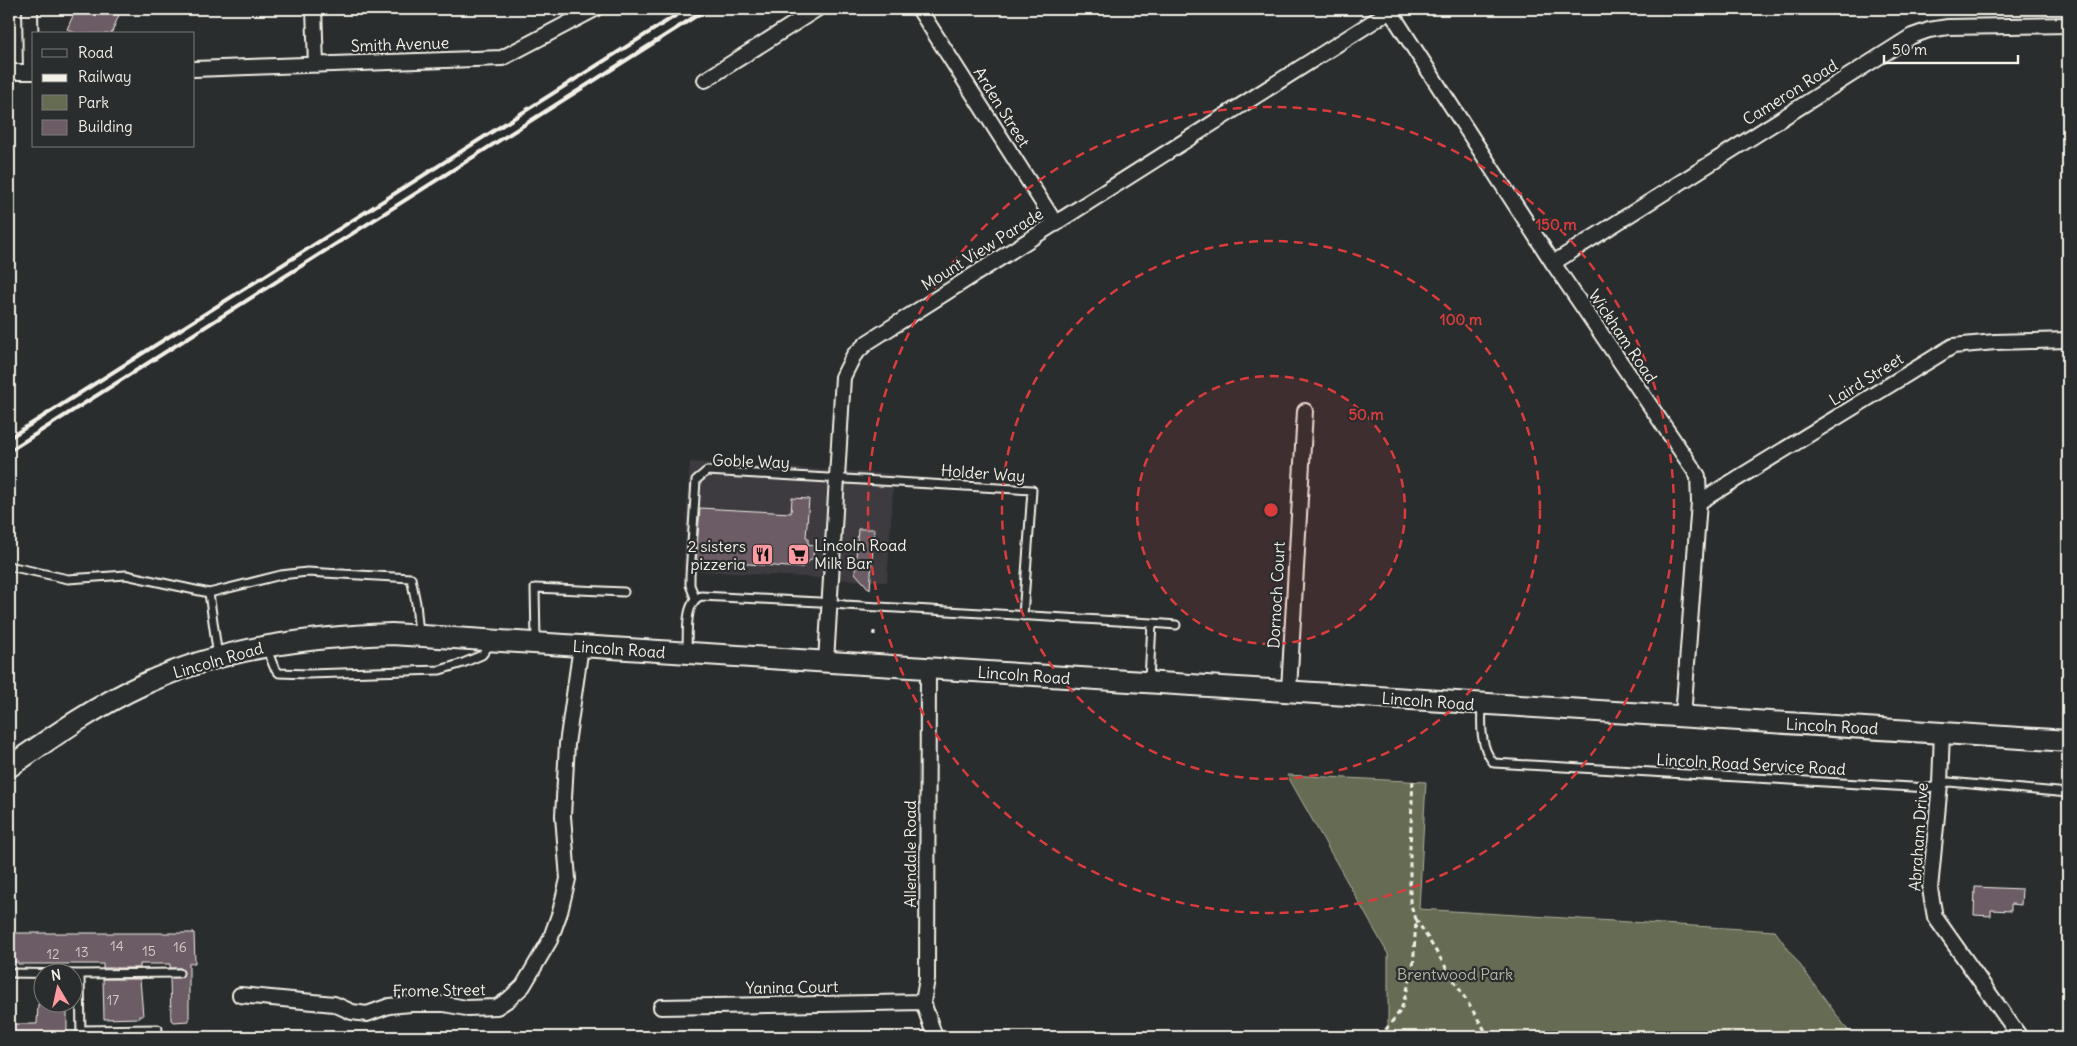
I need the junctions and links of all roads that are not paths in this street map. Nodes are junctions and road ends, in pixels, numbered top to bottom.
1 (30, 9) edge
2 (314, 9) edge
3 (595, 9) edge
4 (817, 9) edge
5 (919, 9) edge
6 (1391, 10) edge
7 (2068, 26) edge
8 (32, 51) edge
9 (316, 65) junction
10 (195, 69) edge
11 (9, 72) edge
12 (32, 72) edge
13 (706, 80) dead end
14 (1056, 224) junction
15 (1553, 263) junction
16 (2068, 340) edge
17 (1305, 411) dead end
18 (836, 478) junction
19 (1699, 502) junction
20 (9, 566) edge
21 (624, 592) dead end
22 (209, 593) junction
23 (695, 598) junction
24 (830, 603) junction
25 (1023, 616) junction
26 (1152, 623) junction
27 (1176, 625) dead end
28 (419, 636) junction
29 (493, 641) junction
30 (536, 644) junction
31 (265, 646) junction
32 (581, 646) junction
33 (687, 653) junction
34 (218, 657) junction
35 (826, 662) junction
36 (928, 668) junction
37 (1148, 683) junction
38 (1289, 690) junction
39 (1482, 704) junction
40 (1683, 717) junction
41 (1942, 732) junction
42 (2068, 741) edge
43 (9, 767) edge
44 (1940, 784) junction
45 (2068, 793) edge
46 (9, 973) edge
47 (32, 973) edge
48 (179, 973) dead end
49 (82, 974) edge
50 (240, 995) dead end
51 (923, 1002) junction
52 (661, 1007) dead end
53 (81, 1014) edge
54 (158, 1029) dead end
55 (81, 1033) edge
56 (935, 1037) edge
57 (2020, 1037) edge

1 - 8 street
2 - 9 street
3 - 9 street, Smith Avenue
4 - 13 street
5 - 14 street, Arden Street
6 - 14 street, Mount View Parade
6 - 15 street, Wickham Road
7 - 15 street, Cameron Road
9 - 10 street, Smith Avenue
11 - 12 street
14 - 18 street, Mount View Parade
15 - 19 street, Wickham Road
16 - 19 street, Laird Street
17 - 38 street, Dornoch Court
18 - 23 lane, Goble Way
18 - 24 street, Mount View Parade
18 - 25 lane, Holder Way
19 - 40 street, Wickham Road
20 - 22 lane
21 - 30 lane
22 - 28 lane
22 - 34 lane
23 - 24 lane
23 - 33 lane
24 - 25 lane
24 - 35 street, Mount View Parade
25 - 26 lane
26 - 27 lane
26 - 37 lane
28 - 29 main road, Lincoln Road
28 - 31 main road, Lincoln Road
29 - 30 main road, Lincoln Road
29 - 31 lane
30 - 32 main road, Lincoln Road
31 - 34 main road, Lincoln Road
32 - 33 main road, Lincoln Road
32 - 50 street, Frome Street
33 - 35 main road, Lincoln Road
34 - 43 main road, Lincoln Road
35 - 36 main road, Lincoln Road
36 - 37 main road, Lincoln Road
36 - 51 street, Allendale Road
37 - 38 main road, Lincoln Road
38 - 39 main road, Lincoln Road
39 - 40 main road, Lincoln Road
39 - 44 lane, Lincoln Road Service Road
40 - 41 main road, Lincoln Road
41 - 42 main road, Lincoln Road
41 - 44 street, Abraham Drive
44 - 45 lane, Lincoln Road Service Road
44 - 57 street, Abraham Drive
46 - 47 lane
48 - 49 lane
51 - 52 street, Yanina Court
51 - 56 street, Allendale Road
53 - 55 lane
54 - 55 lane

